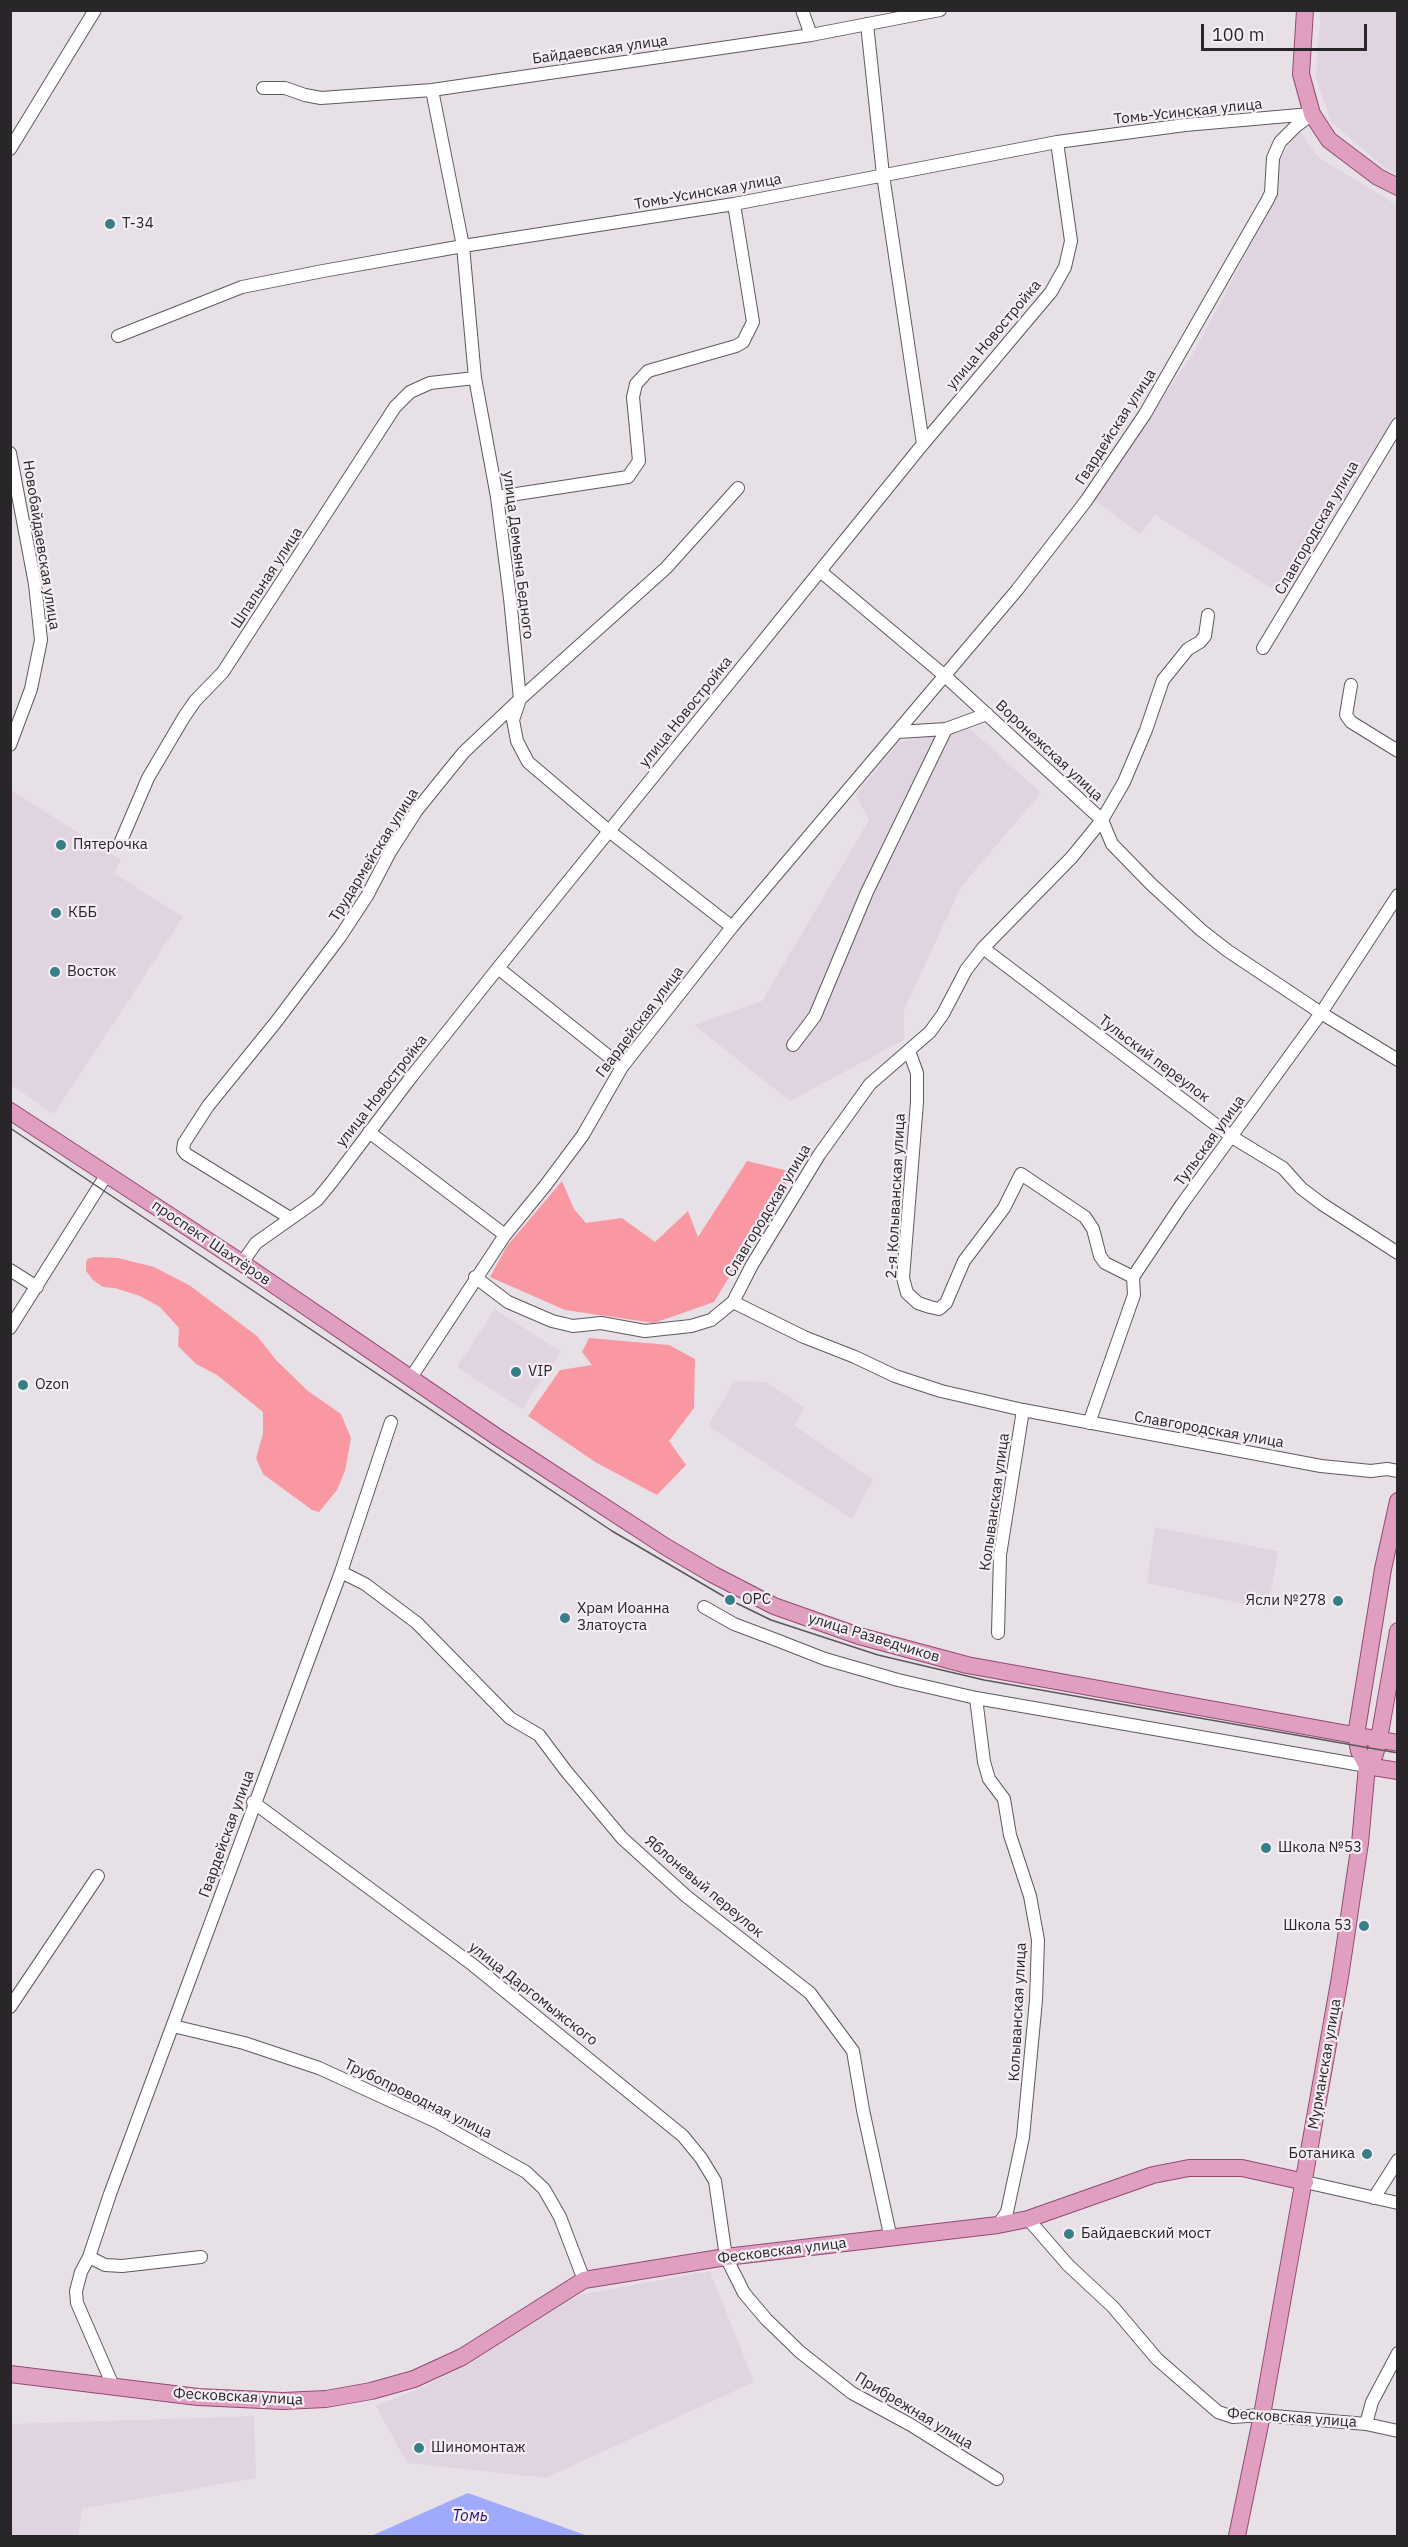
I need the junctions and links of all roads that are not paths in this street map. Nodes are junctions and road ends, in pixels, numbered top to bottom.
1 (95, 10) edge
2 (940, 10) edge
3 (1305, 10) edge
4 (804, 11) edge
5 (867, 24) junction
6 (811, 34) junction
7 (263, 88) dead end
8 (432, 90) junction
9 (1312, 114) junction
10 (1057, 142) junction
11 (10, 149) edge
12 (883, 175) junction
13 (1398, 187) edge
14 (734, 204) junction
15 (463, 246) junction
16 (118, 336) dead end
17 (475, 378) junction
18 (1398, 424) edge
19 (922, 444) junction
20 (10, 453) edge
21 (738, 488) dead end
22 (497, 496) junction
23 (820, 571) junction
24 (1208, 615) dead end
25 (1263, 648) dead end
26 (945, 676) junction
27 (1351, 685) dead end
28 (520, 699) junction
29 (987, 714) junction
30 (945, 729) junction
31 (898, 732) junction
32 (10, 745) edge
33 (1398, 751) edge
34 (1102, 820) junction
35 (609, 831) junction
36 (121, 841) dead end
37 (1398, 895) edge
38 (732, 927) junction
39 (983, 948) junction
40 (498, 968) junction
41 (1321, 1013) junction
42 (793, 1045) dead end
43 (909, 1051) junction
44 (1398, 1060) edge
45 (622, 1067) junction
46 (10, 1111) edge
47 (369, 1132) junction
48 (1232, 1137) junction
49 (107, 1174) junction
50 (290, 1218) junction
51 (505, 1235) junction
52 (1398, 1252) edge
53 (242, 1263) junction
54 (10, 1270) edge
55 (476, 1277) junction
56 (1132, 1277) junction
57 (37, 1287) junction
58 (733, 1302) junction
59 (10, 1328) edge
60 (410, 1378) junction
61 (1023, 1410) junction
62 (391, 1422) dead end
63 (1089, 1423) junction
64 (1398, 1471) edge
65 (1398, 1501) edge
66 (341, 1572) junction
67 (704, 1607) dead end
68 (1398, 1631) edge
69 (998, 1634) dead end
70 (976, 1698) junction
71 (1356, 1736) junction
72 (1379, 1739) junction
73 (1398, 1743) edge
74 (1367, 1766) junction
75 (1398, 1771) edge
76 (254, 1802) junction
77 (98, 1876) dead end
78 (10, 2007) edge
79 (173, 2026) junction
80 (1398, 2160) edge
81 (1305, 2182) junction
82 (1374, 2198) junction
83 (1398, 2203) edge
84 (1028, 2219) junction
85 (998, 2225) junction
86 (891, 2239) junction
87 (89, 2257) junction
88 (201, 2257) dead end
89 (726, 2257) junction
90 (584, 2280) junction
91 (1398, 2353) edge
92 (10, 2374) edge
93 (114, 2388) junction
94 (1262, 2415) junction
95 (1366, 2424) junction
96 (1398, 2431) edge
97 (997, 2479) dead end
98 (1237, 2536) edge

1 - 11 street
2 - 5 street, Байдаевская улица
3 - 9 main road
4 - 6 street
5 - 6 street, Байдаевская улица
5 - 12 street
6 - 8 street, Байдаевская улица
7 - 8 street, Байдаевская улица
8 - 15 street, улица Демьяна Бедного
9 - 10 street, Томь-Усинская улица
9 - 13 main road
9 - 26 street, Гвардейская улица
10 - 12 street, Томь-Усинская улица
10 - 19 street, улица Новостройка
12 - 14 street, Томь-Усинская улица
12 - 19 street
14 - 15 street, Томь-Усинская улица
14 - 22 street
15 - 16 street, Томь-Усинская улица
15 - 17 street, улица Демьяна Бедного
17 - 22 street, улица Демьяна Бедного
17 - 36 street, Шпальная улица
18 - 25 street, Славгородская улица
19 - 23 street, улица Новостройка
20 - 32 street, Новобайдаевская улица
21 - 28 street, Трудармейская улица
22 - 28 street, улица Демьяна Бедного
23 - 26 street, Воронежская улица
23 - 35 street, улица Новостройка
24 - 34 street, Славгородская улица
26 - 29 street, Воронежская улица
26 - 31 street, Гвардейская улица
27 - 33 street
28 - 35 street, улица Демьяна Бедного
28 - 50 street, Трудармейская улица
29 - 30 street
29 - 34 street, Воронежская улица
30 - 31 street
30 - 42 street
31 - 38 street, Гвардейская улица
34 - 39 street, Славгородская улица
34 - 41 street, Воронежская улица
35 - 38 street, улица Демьяна Бедного
35 - 40 street, улица Новостройка
37 - 41 street, Тульская улица
38 - 45 street, Гвардейская улица
39 - 43 street, Славгородская улица
39 - 48 street, Тульский переулок
40 - 45 street
40 - 47 street, улица Новостройка
41 - 44 street, Воронежская улица
41 - 48 street, Тульская улица
43 - 56 street, 2-я Колыванская улица
43 - 58 street, Славгородская улица
45 - 51 street, Гвардейская улица
46 - 49 main road, проспект Шахтёров
47 - 50 street, улица Новостройка
47 - 51 street
48 - 52 street, Тульский переулок
48 - 56 street, Тульская улица
49 - 53 main road, проспект Шахтёров
49 - 57 street
50 - 53 street, улица Новостройка
51 - 55 street, Гвардейская улица
53 - 60 main road, проспект Шахтёров
54 - 57 street
55 - 58 street
55 - 60 street, Гвардейская улица
56 - 63 street
57 - 59 street
58 - 61 street, Славгородская улица
60 - 71 main road, улица Разведчиков
61 - 63 street, Славгородская улица
61 - 69 street, Колыванская улица
62 - 66 street, Гвардейская улица
63 - 64 street, Славгородская улица
65 - 71 main road, Мурманская улица
66 - 76 street, Гвардейская улица
66 - 86 street, Яблоневый переулок
67 - 70 street, улица Разведчиков
68 - 72 main road, Мурманская улица
70 - 74 street, улица Разведчиков
70 - 85 street, Колыванская улица
71 - 72 main road, улица Разведчиков
71 - 74 main road, Мурманская улица
72 - 73 main road, улица Разведчиков
72 - 74 main road, Мурманская улица
74 - 75 main road, улица Разведчиков
74 - 81 main road, Мурманская улица
76 - 79 street, Гвардейская улица
76 - 89 street, улица Даргомыжского
77 - 78 street
79 - 87 street, Гвардейская улица
79 - 90 street, Трубопроводная улица
80 - 82 street
81 - 82 street
81 - 84 main road
81 - 94 main road, Мурманская улица
82 - 83 street
84 - 85 main road, Фесковская улица
84 - 94 street, Фесковская улица
85 - 86 main road, Фесковская улица
86 - 89 main road, Фесковская улица
87 - 88 street
87 - 93 street
89 - 90 main road, Фесковская улица
89 - 97 street, Прибрежная улица
90 - 93 main road, Фесковская улица
91 - 95 street
92 - 93 main road, Фесковская улица
94 - 95 street, Фесковская улица
94 - 98 main road, Мурманская улица
95 - 96 street, Фесковская улица

